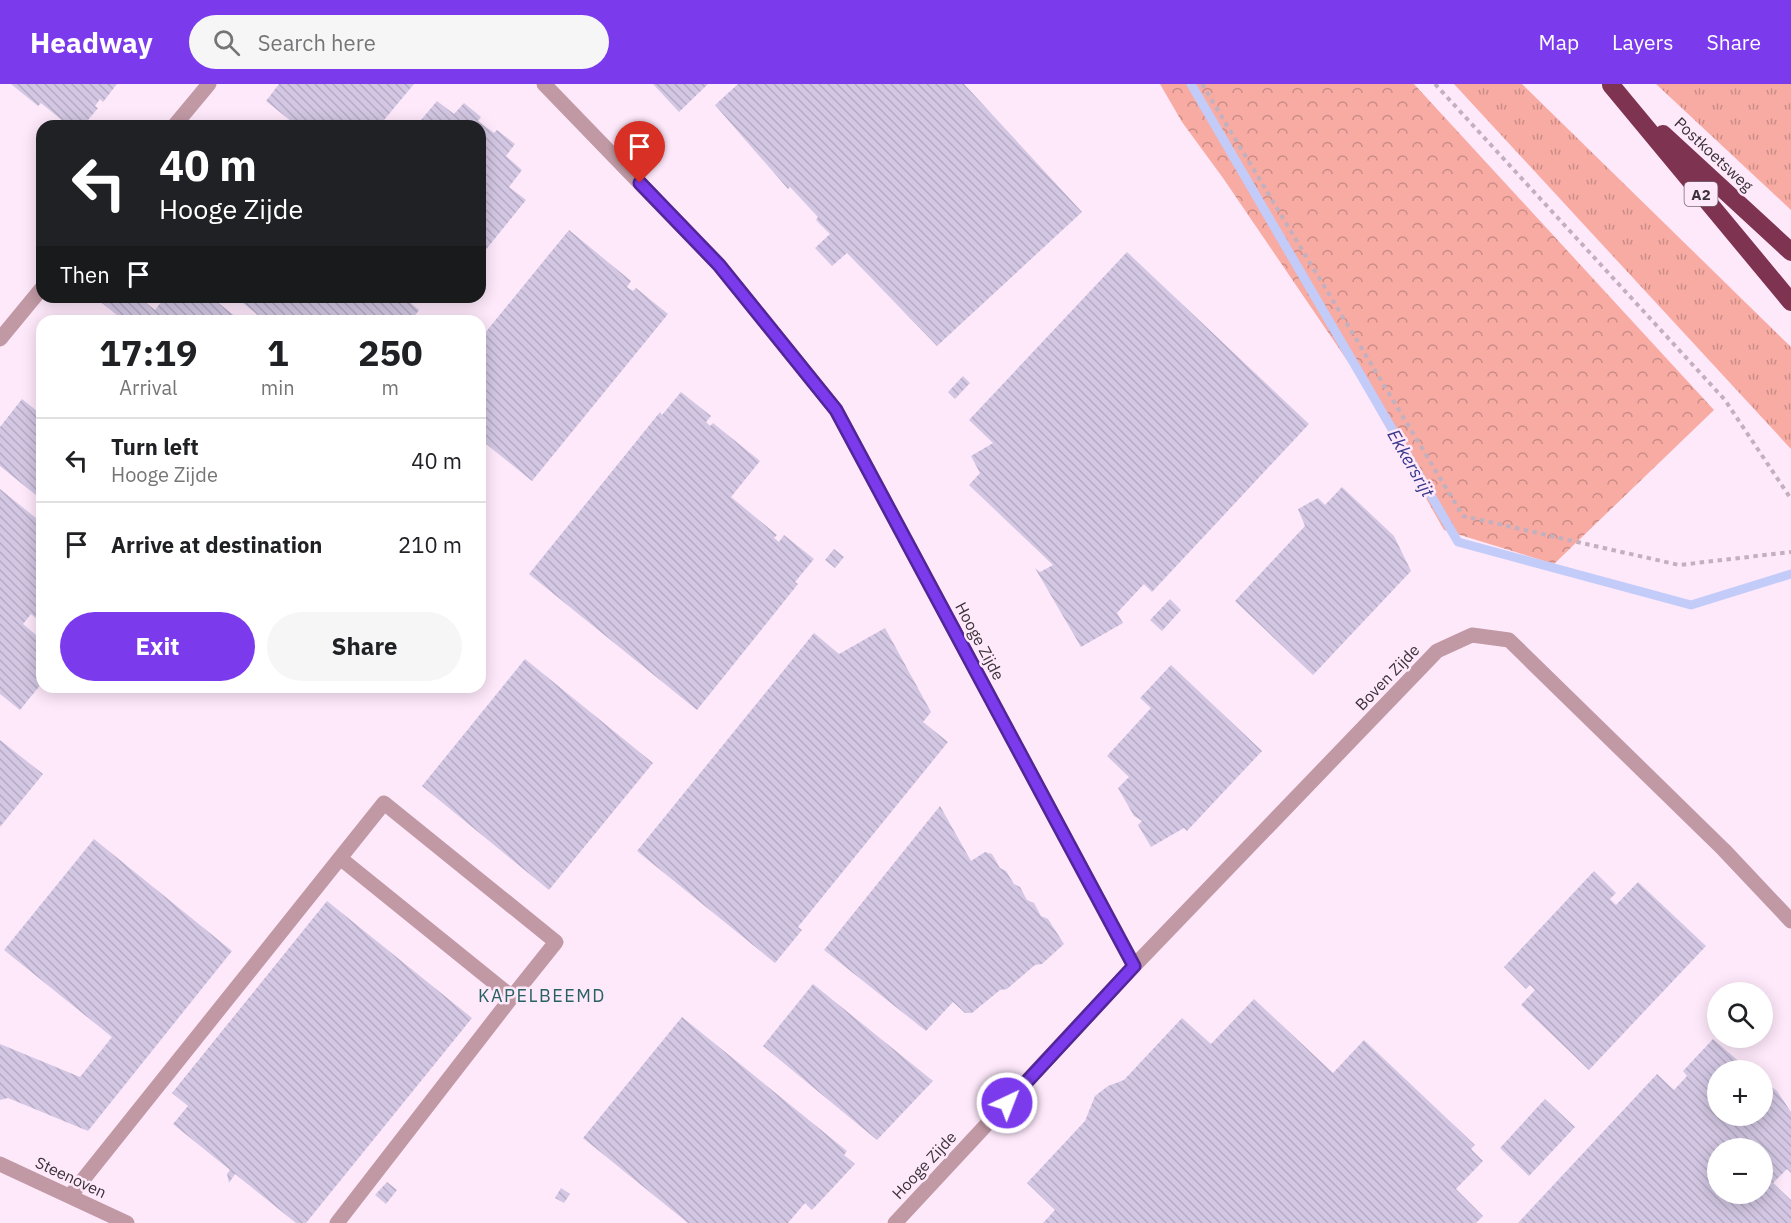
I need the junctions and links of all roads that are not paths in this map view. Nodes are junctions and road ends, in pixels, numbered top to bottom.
1 (209, 84) edge
2 (544, 84) edge
3 (1610, 85) edge
4 (179, 120) edge
5 (1791, 252) edge
6 (36, 295) edge
7 (1791, 302) edge
8 (0, 339) edge
9 (340, 858) junction
10 (1791, 921) edge
11 (1134, 966) junction
12 (512, 997) junction
13 (0, 1164) edge
14 (70, 1196) junction
15 (127, 1223) edge
16 (337, 1223) edge
17 (895, 1223) edge

1 - 4 street
2 - 11 street, Hooge Zijde
3 - 5 highway, Postkoetsweg
3 - 7 highway, Postkoetsweg / A2
6 - 8 street
9 - 12 street
9 - 12 street
9 - 14 street
10 - 11 street, Boven Zijde
11 - 17 street, Hooge Zijde
12 - 16 street
13 - 14 street, Steenoven
14 - 15 street, Steenoven

